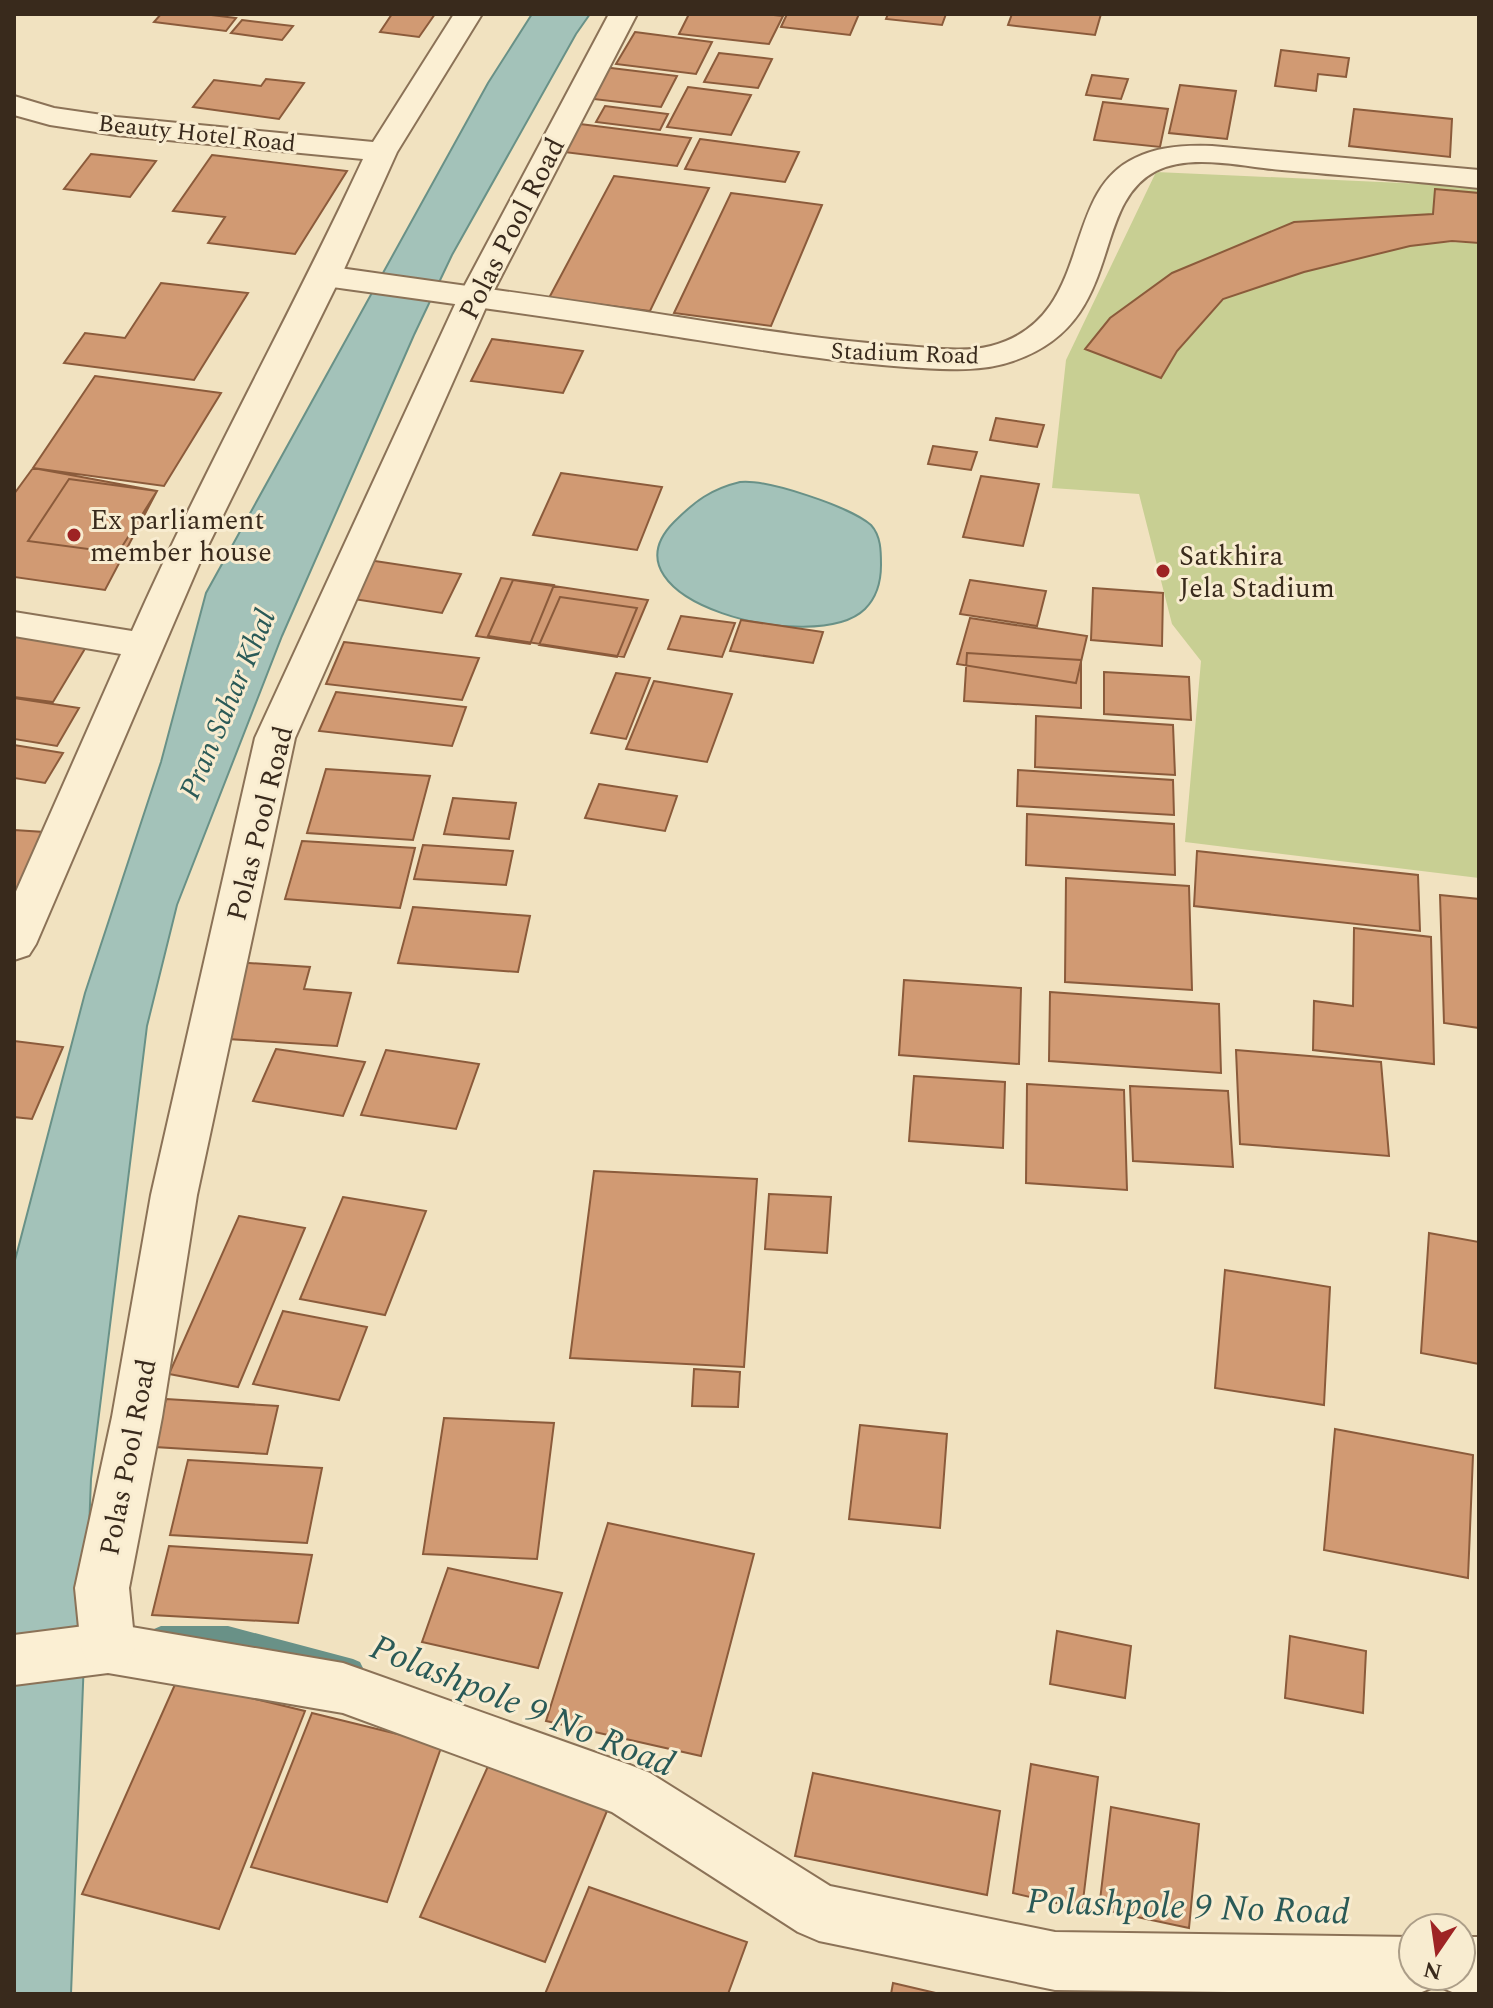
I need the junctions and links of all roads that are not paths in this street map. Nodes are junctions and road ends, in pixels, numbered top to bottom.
1 (468, 14) edge
2 (623, 14) edge
3 (14, 105) edge
4 (382, 152) junction
5 (1479, 179) edge
6 (325, 276) junction
7 (474, 298) junction
8 (14, 624) edge
9 (146, 646) junction
10 (14, 944) edge
11 (108, 1648) junction
12 (14, 1660) edge
13 (1397, 1966) edge

1 - 4 street
2 - 7 street, Polas Pool Road
3 - 4 street, Beauty Hotel Road
4 - 6 street
5 - 7 street, Stadium Road
6 - 7 street, Stadium Road
6 - 9 street
7 - 11 street, Polas Pool Road
8 - 9 street
9 - 10 street
11 - 12 street
11 - 13 street

